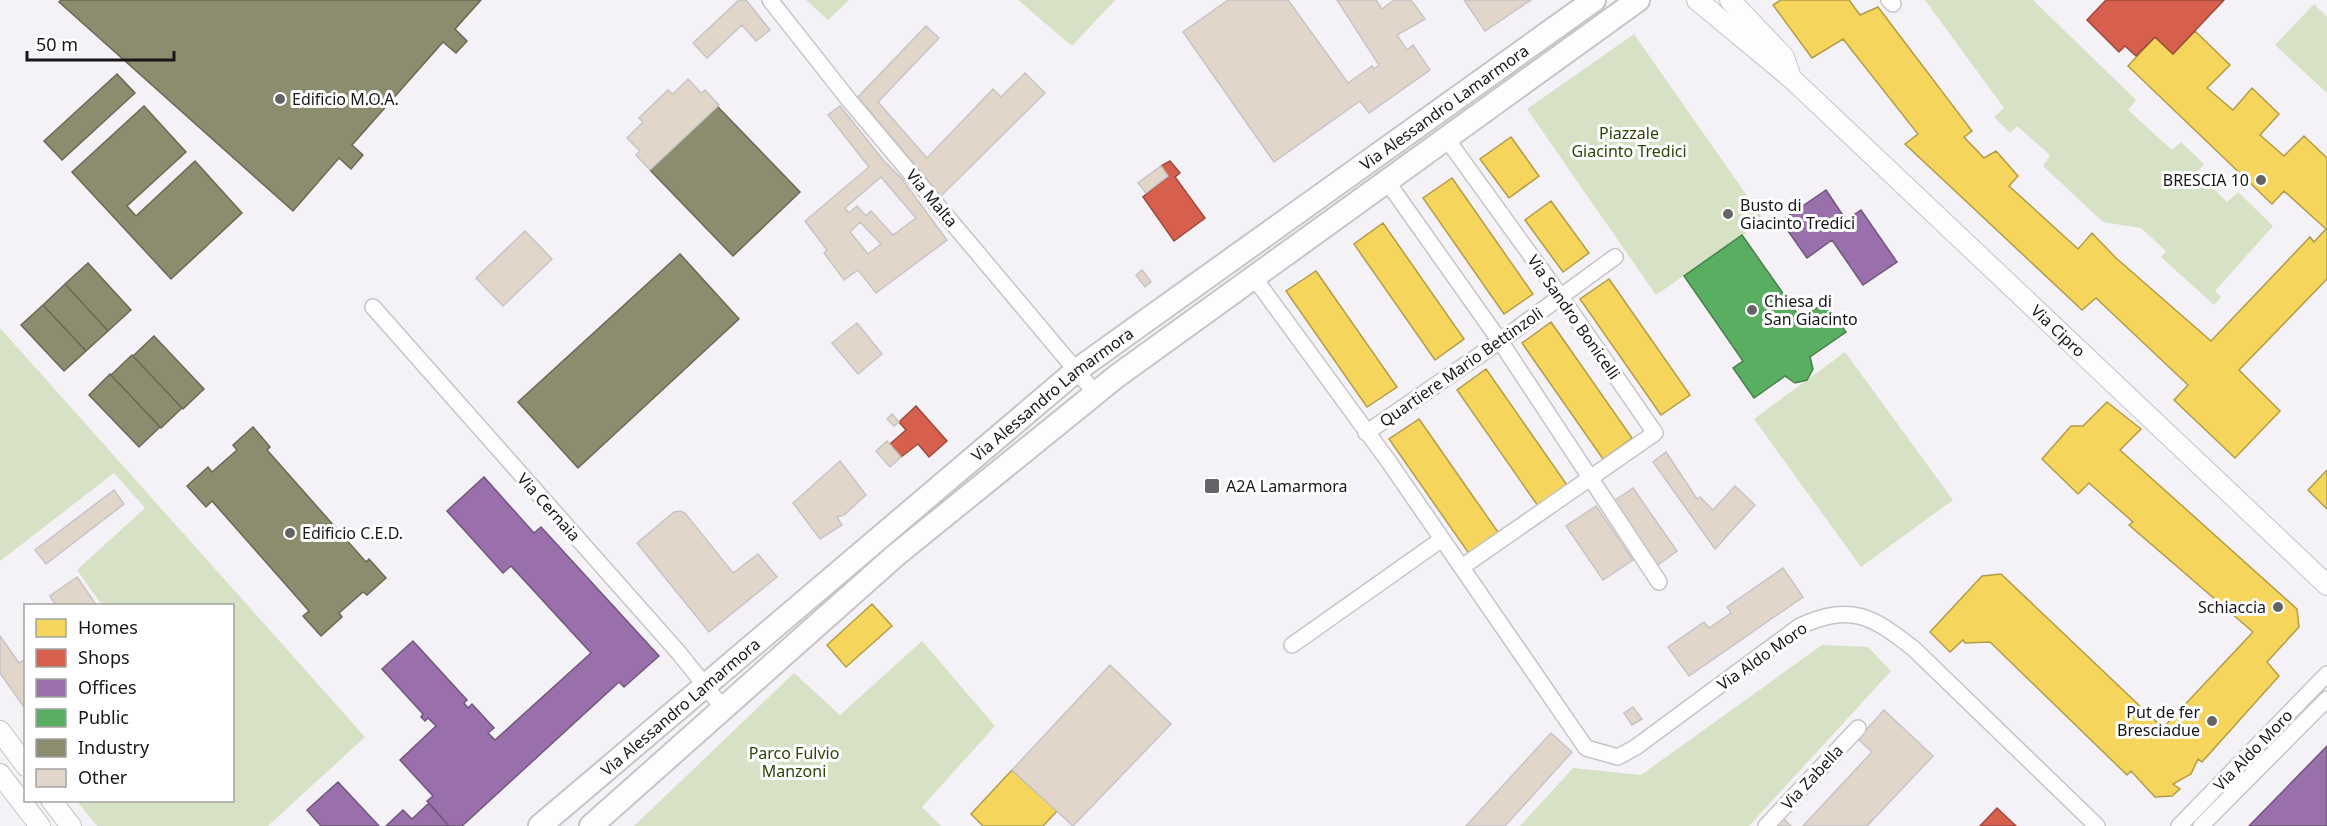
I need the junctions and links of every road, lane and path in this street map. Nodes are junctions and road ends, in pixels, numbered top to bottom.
1 (770, 0) edge
2 (1638, 0) edge
3 (1697, 0) edge
4 (1730, 0) edge
5 (1589, 2) edge
6 (1791, 78) junction
7 (1446, 138) junction
8 (1386, 180) junction
9 (1615, 258) dead end
10 (1253, 276) junction
11 (1561, 297) junction
12 (373, 307) dead end
13 (1500, 341) junction
14 (1077, 369) junction
15 (1096, 394) junction
16 (1366, 433) junction
17 (1590, 478) junction
18 (1442, 539) junction
19 (1462, 567) junction
20 (1659, 582) dead end
21 (2327, 585) edge
22 (1292, 645) dead end
23 (2327, 674) edge
24 (705, 687) junction
25 (2327, 699) edge
26 (723, 708) junction
27 (1858, 728) dead end
28 (0, 731) edge
29 (24, 763) edge
30 (0, 774) edge
31 (52, 802) edge
32 (40, 826) edge
33 (72, 826) edge
34 (540, 826) edge
35 (591, 826) edge
36 (1766, 826) edge
37 (2097, 826) edge
38 (2179, 826) edge
39 (2201, 826) edge

1 - 14 street, Via Malta
2 - 7 main road, Via Alessandro Lamarmora
3 - 6 street, Via Cipro
4 - 6 street, Via Cipro
5 - 14 main road, Via Alessandro Lamarmora
6 - 21 street, Via Cipro
7 - 8 main road, Via Alessandro Lamarmora
7 - 11 street, Via Sandro Bonicelli
8 - 10 main road, Via Alessandro Lamarmora
8 - 13 street
9 - 11 street, Quartiere Mario Bettinzoli
10 - 15 main road, Via Alessandro Lamarmora
10 - 16 street, Quartiere Mario Bettinzoli
11 - 13 street, Quartiere Mario Bettinzoli
11 - 17 street, Via Sandro Bonicelli
12 - 24 street, Via Cernaia
13 - 16 street, Quartiere Mario Bettinzoli
13 - 17 street
14 - 15 street, Via Malta
14 - 24 main road, Via Alessandro Lamarmora
15 - 26 main road, Via Alessandro Lamarmora
16 - 18 street, Quartiere Mario Bettinzoli
17 - 19 street
17 - 20 street
18 - 19 street, Quartiere Mario Bettinzoli
18 - 22 street
19 - 37 street, Via Aldo Moro
23 - 38 street, Via Aldo Moro
24 - 26 street, Via Cernaia
24 - 34 main road, Via Alessandro Lamarmora
25 - 39 street, Via Aldo Moro
26 - 35 main road, Via Alessandro Lamarmora
27 - 36 street, Via Zabella
28 - 29 street
30 - 32 street
31 - 33 street

